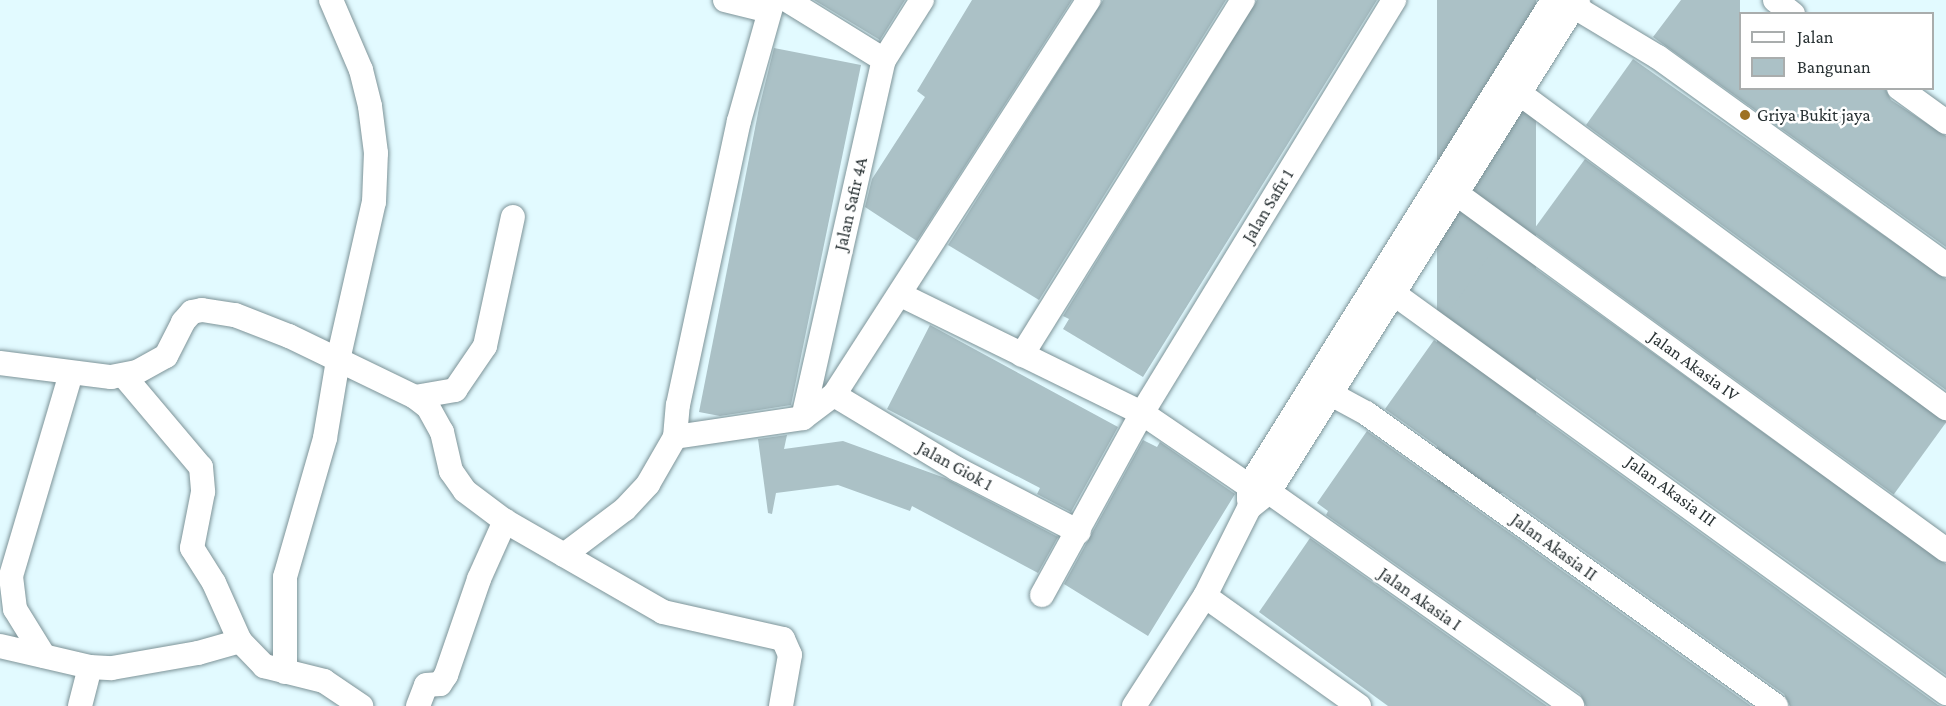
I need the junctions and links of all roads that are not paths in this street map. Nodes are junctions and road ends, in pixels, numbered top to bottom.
1 (331, 0) edge
2 (724, 0) edge
3 (922, 0) edge
4 (1089, 0) edge
5 (1243, 0) edge
6 (1394, 0) edge
7 (1774, 0) edge
8 (1567, 2) edge
9 (776, 4) edge
10 (1790, 12) edge
11 (884, 60) junction
12 (1902, 90) edge
13 (1519, 93) junction
14 (1946, 122) edge
15 (1450, 188) junction
16 (513, 218) dead end
17 (1946, 265) edge
18 (1393, 292) junction
19 (901, 295) junction
20 (1022, 355) junction
21 (338, 360) junction
22 (0, 363) edge
23 (71, 374) junction
24 (124, 376) junction
25 (1329, 393) junction
26 (834, 395) junction
27 (415, 397) junction
28 (1946, 408) edge
29 (1142, 413) junction
30 (803, 418) junction
31 (675, 437) junction
32 (1256, 495) junction
33 (505, 521) junction
34 (1079, 532) junction
35 (1946, 550) edge
36 (564, 555) junction
37 (1042, 595) dead end
38 (1205, 596) junction
39 (240, 641) junction
40 (0, 646) edge
41 (44, 656) junction
42 (90, 667) junction
43 (285, 672) junction
44 (1946, 693) edge
45 (336, 697) edge
46 (80, 706) edge
47 (361, 706) edge
48 (418, 706) edge
49 (781, 706) edge
50 (1134, 706) edge
51 (1359, 706) edge
52 (1572, 706) edge
53 (1776, 706) edge

1 - 21 street
2 - 9 street
3 - 11 street, Jalan Safir 4A
4 - 19 street
5 - 20 street
6 - 29 street, Jalan Safir 1
7 - 10 street
8 - 13 street
8 - 15 street
8 - 17 street
9 - 11 street
9 - 31 street
11 - 30 street, Jalan Safir 4A
12 - 14 street
13 - 15 street
13 - 28 street
15 - 18 street
15 - 32 street
15 - 35 street, Jalan Akasia IV
16 - 27 street
18 - 25 street
18 - 44 street, Jalan Akasia III
19 - 20 street, Jalan Akasia I
19 - 26 street
20 - 29 street, Jalan Akasia I
21 - 24 street
21 - 27 street
21 - 43 street
22 - 23 street
23 - 24 street
23 - 41 street
24 - 39 street
25 - 32 street
25 - 53 street, Jalan Akasia II
26 - 30 street
26 - 34 street, Jalan Giok 1
27 - 33 street
29 - 32 street, Jalan Akasia I
29 - 34 street
30 - 31 street
31 - 36 street
32 - 38 street
32 - 52 street, Jalan Akasia I
33 - 36 street
33 - 48 street
34 - 37 street
36 - 49 street
38 - 50 street
38 - 51 street
39 - 42 street
39 - 43 street
40 - 41 street
41 - 42 street
42 - 46 street
43 - 45 street
45 - 47 street

